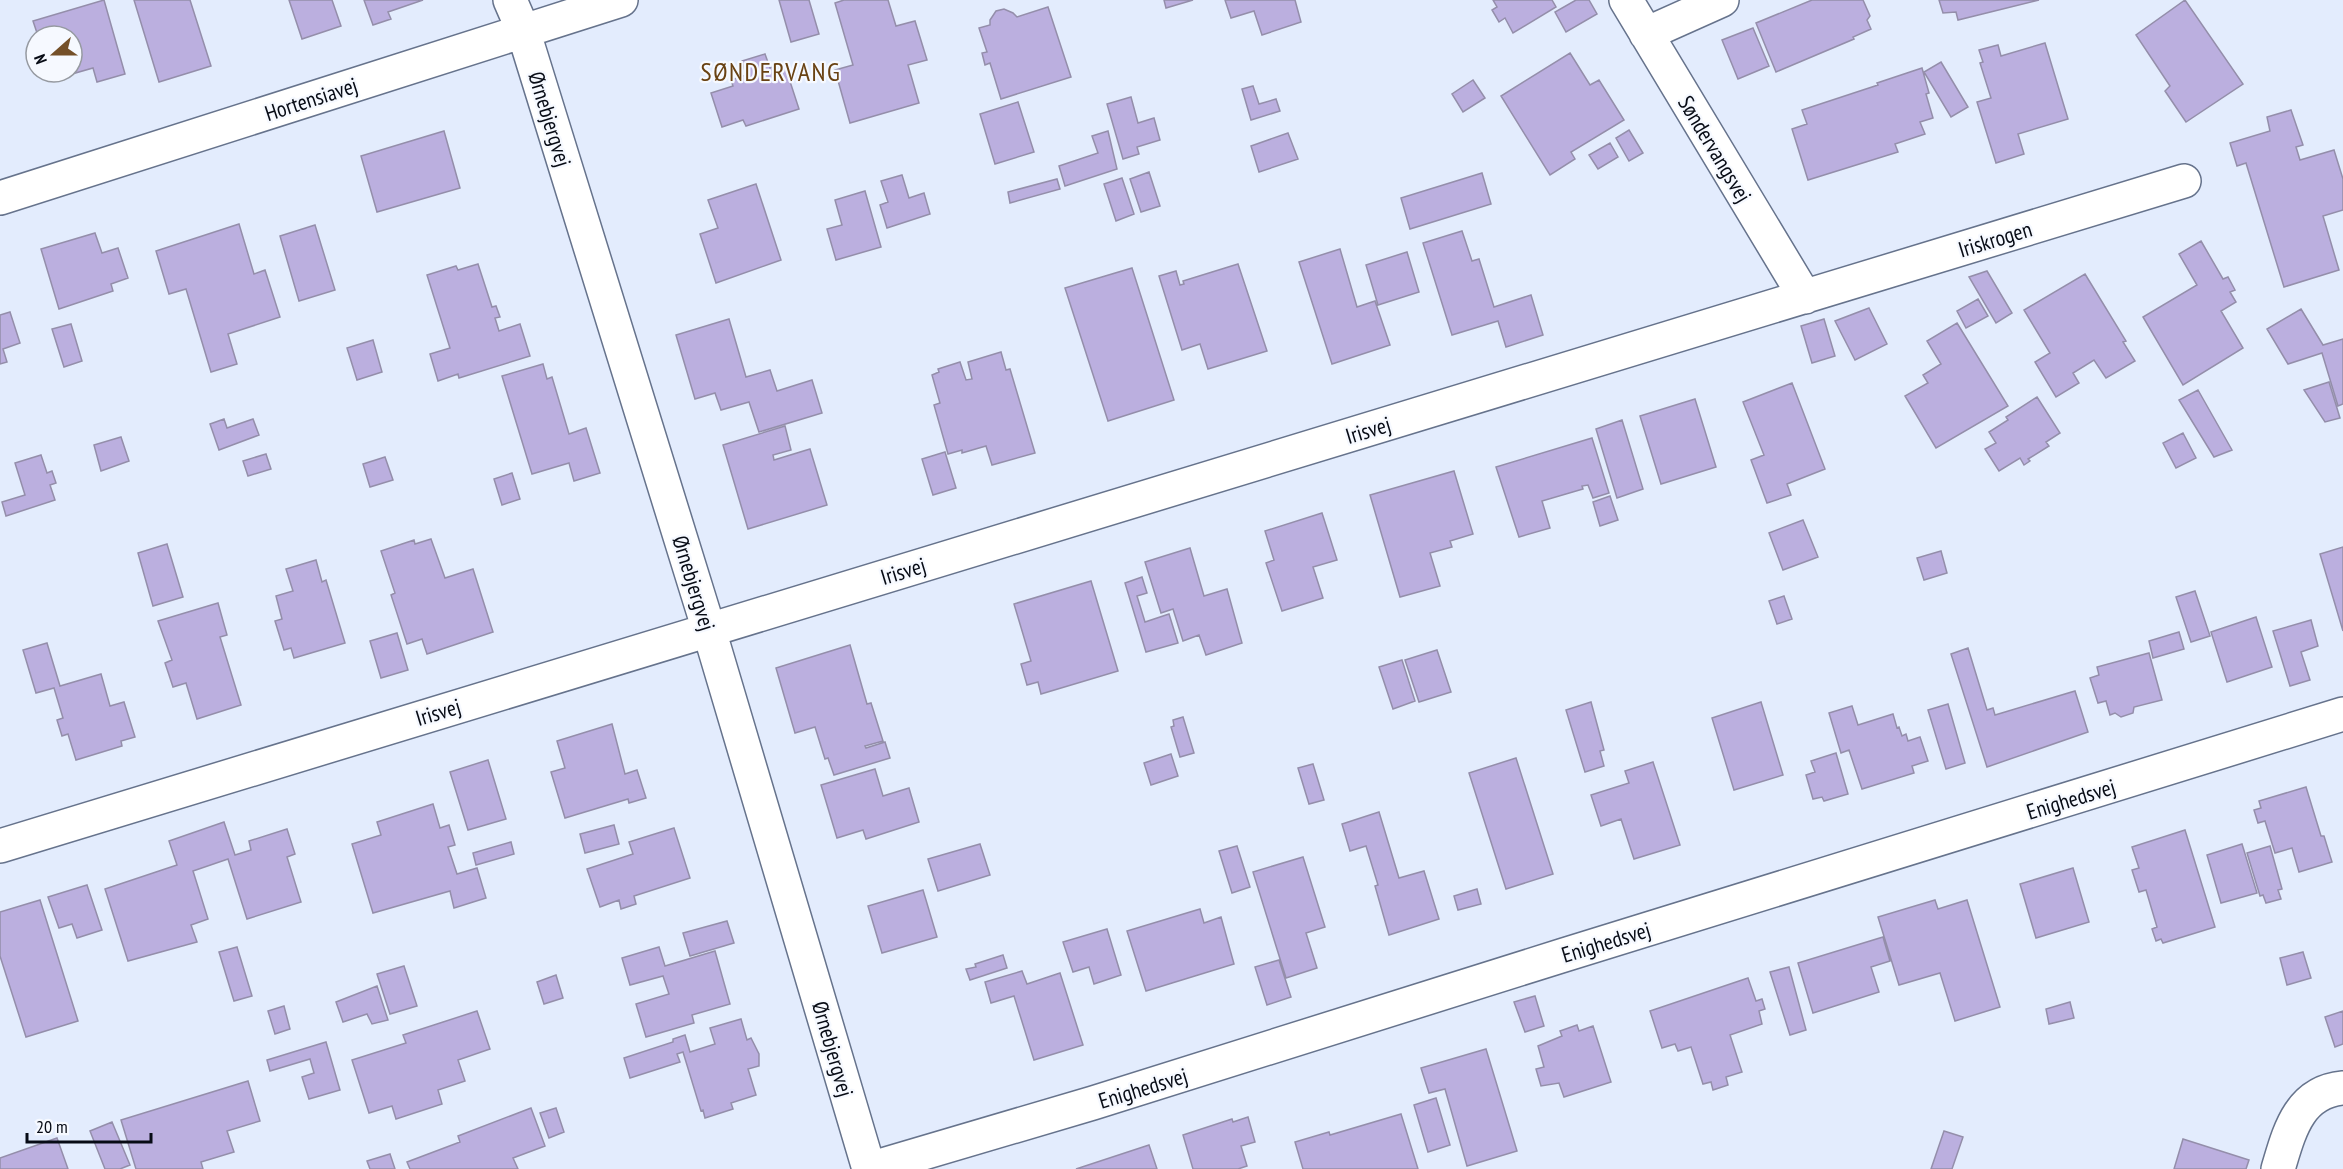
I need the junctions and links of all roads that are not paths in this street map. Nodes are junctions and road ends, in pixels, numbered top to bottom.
1 (510, 0) edge
2 (621, 0) edge
3 (1626, 0) edge
4 (1722, 0) edge
5 (523, 30) junction
6 (1646, 34) junction
7 (2184, 181) dead end
8 (0, 198) edge
9 (1805, 297) junction
10 (709, 630) junction
11 (2343, 714) edge
12 (0, 846) edge
13 (2343, 1088) edge
14 (869, 1169) edge
15 (2278, 1169) edge

1 - 5 street, Ørnebjergvej
2 - 5 street, Hortensiavej
3 - 6 street, Søndervangsvej
4 - 6 street
5 - 8 street, Hortensiavej
5 - 10 street, Ørnebjergvej
6 - 9 street, Søndervangsvej
7 - 9 street, Iriskrogen
9 - 10 street, Irisvej
10 - 12 street, Irisvej
10 - 14 street, Ørnebjergvej
11 - 14 street, Enighedsvej
13 - 15 street

